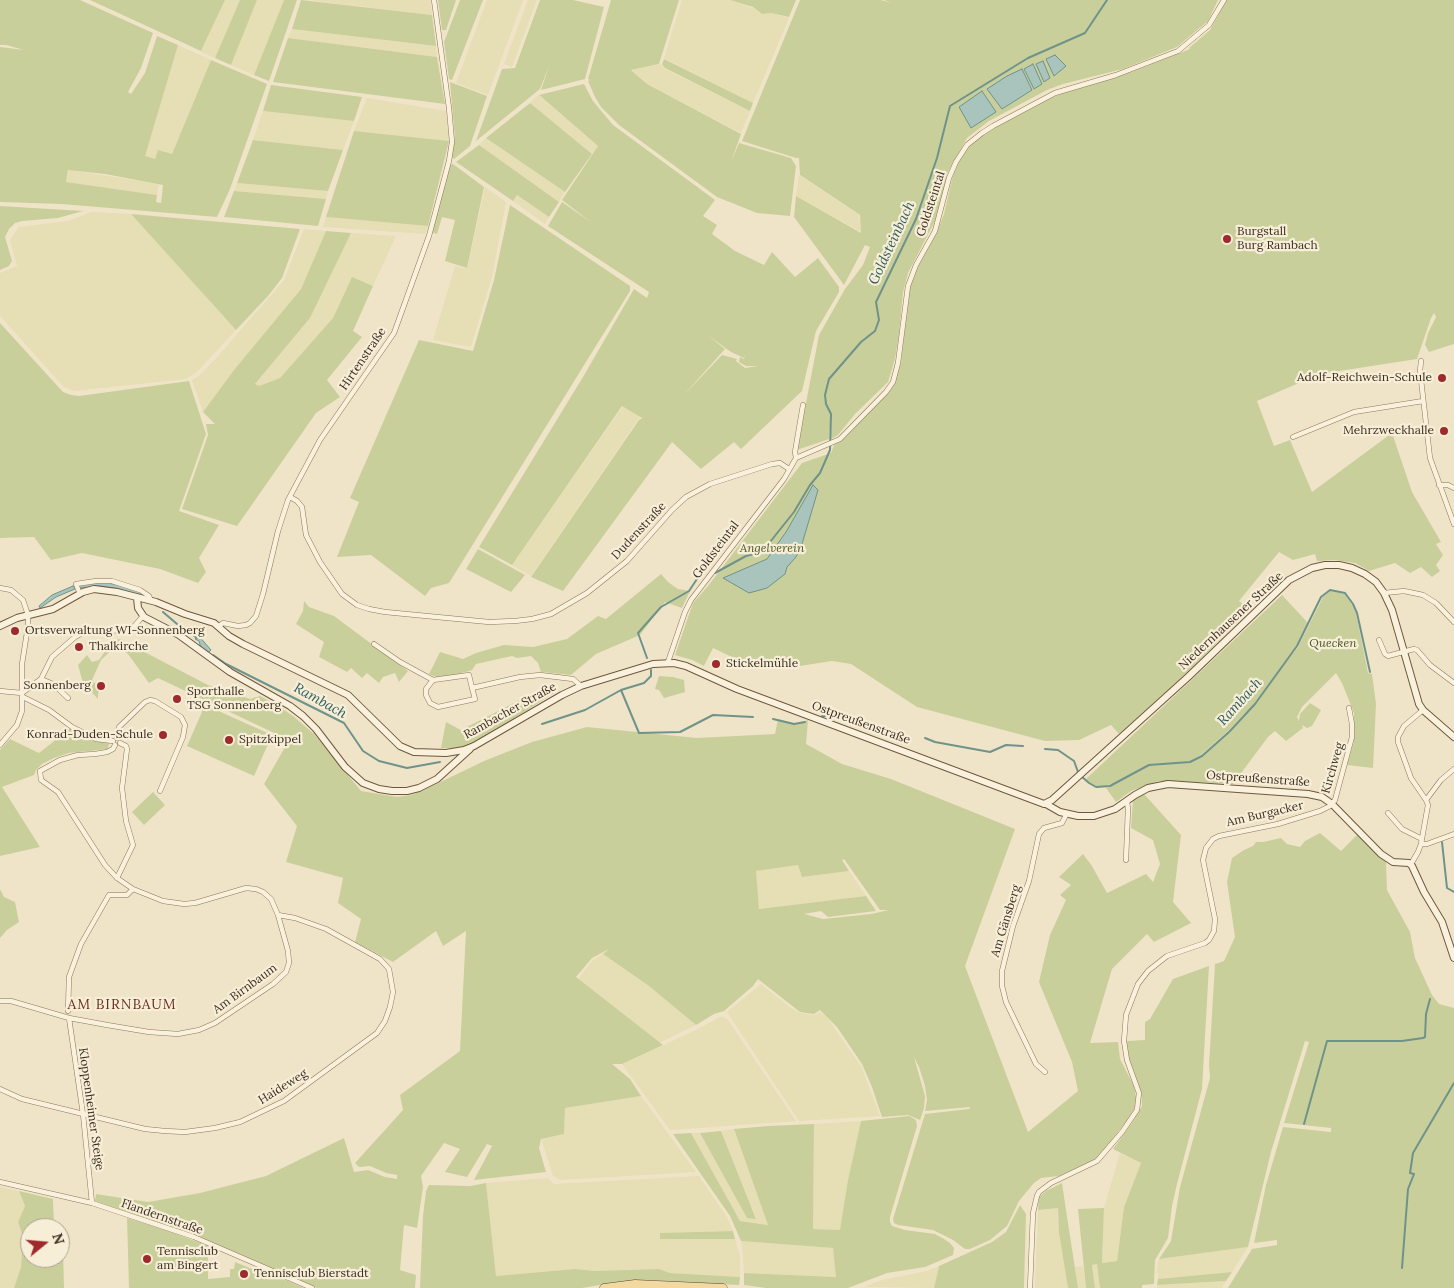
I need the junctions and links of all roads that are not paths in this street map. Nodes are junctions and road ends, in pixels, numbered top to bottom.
1 (434, 0) edge
2 (1224, 0) edge
3 (1421, 361) dead end
4 (1423, 401) junction
5 (803, 405) dead end
6 (1293, 436) dead end
7 (796, 458) junction
8 (789, 470) junction
9 (1439, 485) junction
10 (1454, 488) edge
11 (290, 497) junction
12 (1454, 524) edge
13 (0, 588) edge
14 (1384, 593) junction
15 (80, 594) junction
16 (137, 598) junction
17 (151, 601) junction
18 (28, 615) junction
19 (143, 616) junction
20 (1454, 622) edge
21 (0, 626) edge
22 (219, 626) junction
23 (1379, 640) dead end
24 (374, 644) dead end
25 (1404, 652) junction
26 (668, 662) junction
27 (40, 679) junction
28 (433, 680) junction
29 (1454, 683) edge
30 (581, 686) junction
31 (472, 688) junction
32 (0, 691) edge
33 (23, 695) junction
34 (68, 698) dead end
35 (1348, 708) dead end
36 (1423, 710) junction
37 (1454, 737) edge
38 (116, 742) junction
39 (0, 745) edge
40 (474, 746) junction
41 (446, 753) junction
42 (451, 765) junction
43 (1454, 769) edge
44 (160, 791) dead end
45 (1127, 800) junction
46 (1426, 800) junction
47 (1049, 802) junction
48 (1332, 804) junction
49 (1067, 813) junction
50 (1388, 813) dead end
51 (1454, 834) edge
52 (1421, 842) junction
53 (1126, 860) dead end
54 (1410, 864) junction
55 (117, 878) junction
56 (133, 889) junction
57 (278, 915) junction
58 (1454, 958) edge
59 (0, 1001) edge
60 (68, 1011) dead end
61 (69, 1018) junction
62 (1045, 1072) dead end
63 (0, 1089) edge
64 (82, 1114) junction
65 (0, 1182) edge
66 (92, 1203) junction
67 (312, 1288) edge
68 (604, 1288) edge
69 (723, 1288) edge
70 (1030, 1288) edge

1 - 11 street, Hirtenstraße
2 - 7 street, Goldsteintal
3 - 4 street
4 - 6 street
4 - 9 street
5 - 7 street, Goldsteintal
7 - 8 street, Goldsteintal
8 - 11 street, Dudenstraße
8 - 26 street, Goldsteintal
9 - 10 street
9 - 12 street
11 - 22 street, Hirtenstraße
13 - 18 street
14 - 20 street
14 - 25 main road, Niedernhausener Straße
14 - 47 main road, Niedernhausener Straße
15 - 16 main road, Rambacher Straße
15 - 17 street
15 - 18 main road, Rambacher Straße
16 - 17 main road, Rambacher Straße
16 - 19 main road
17 - 22 main road, Rambacher Straße
18 - 21 main road, Rambacher Straße
18 - 33 street
19 - 27 street
19 - 42 main road
22 - 41 main road, Rambacher Straße
23 - 25 street
24 - 28 street
25 - 29 street
25 - 36 main road, Niedernhausener Straße
26 - 30 main road, Rambacher Straße
26 - 47 main road, Ostpreußenstraße
27 - 33 street
27 - 34 street
28 - 31 street
28 - 31 street
30 - 31 street
30 - 40 main road, Rambacher Straße
32 - 33 street
33 - 38 street
33 - 39 street
35 - 48 street, Kirchweg
36 - 37 main road, Niedernhausener Straße
36 - 46 street
38 - 44 street
38 - 55 street
38 - 55 street, Am Birnbaum
40 - 41 main road, Rambacher Straße
40 - 42 main road
41 - 42 main road
43 - 46 street
45 - 48 main road, Ostpreußenstraße
45 - 49 main road, Ostpreußenstraße
45 - 53 street
46 - 52 street
47 - 49 main road, Ostpreußenstraße
48 - 54 main road
48 - 70 street, Am Burgacker
49 - 62 street, Am Gänsberg
50 - 52 street
51 - 52 street
52 - 54 street
54 - 58 main road
55 - 56 street, Am Birnbaum
56 - 57 street, Am Birnbaum
56 - 60 street
57 - 61 street, Am Birnbaum
57 - 64 street, Haideweg
59 - 61 street, Am Birnbaum
61 - 64 street, Kloppenheimer Steige
63 - 64 street, Haideweg
64 - 66 street, Kloppenheimer Steige
65 - 66 street, Flandernstraße
66 - 67 street, Flandernstraße
68 - 69 main road

